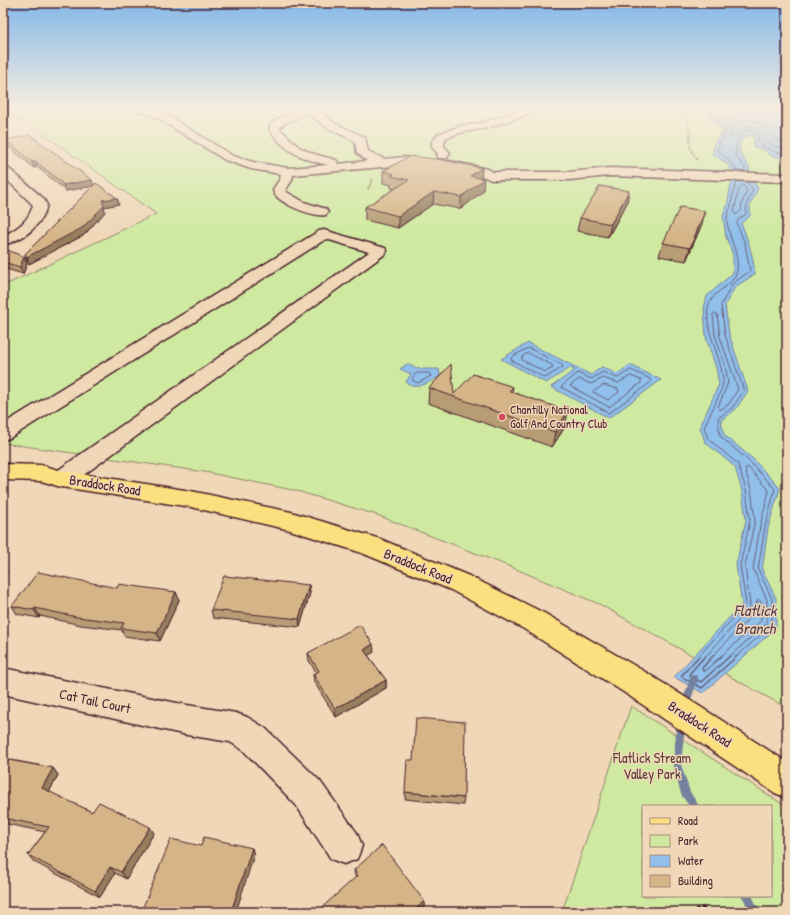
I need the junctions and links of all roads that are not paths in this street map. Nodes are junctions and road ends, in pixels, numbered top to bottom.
1 (216, 150) edge
2 (296, 150) edge
3 (360, 150) edge
4 (441, 150) edge
5 (444, 161) junction
6 (383, 163) junction
7 (348, 166) junction
8 (3, 170) edge
9 (288, 172) junction
10 (787, 178) edge
11 (321, 212) dead end
12 (3, 241) edge
13 (3, 433) edge
14 (3, 472) edge
15 (62, 479) junction
16 (3, 681) edge
17 (787, 781) edge
18 (344, 846) dead end

1 - 9 street
2 - 7 street
3 - 6 street
4 - 5 street
5 - 6 street
5 - 10 street
6 - 7 street
7 - 9 street
8 - 12 street
9 - 11 street
13 - 15 street
14 - 15 main road, Braddock Road
15 - 17 main road, Braddock Road
16 - 18 street, Cat Tail Court

